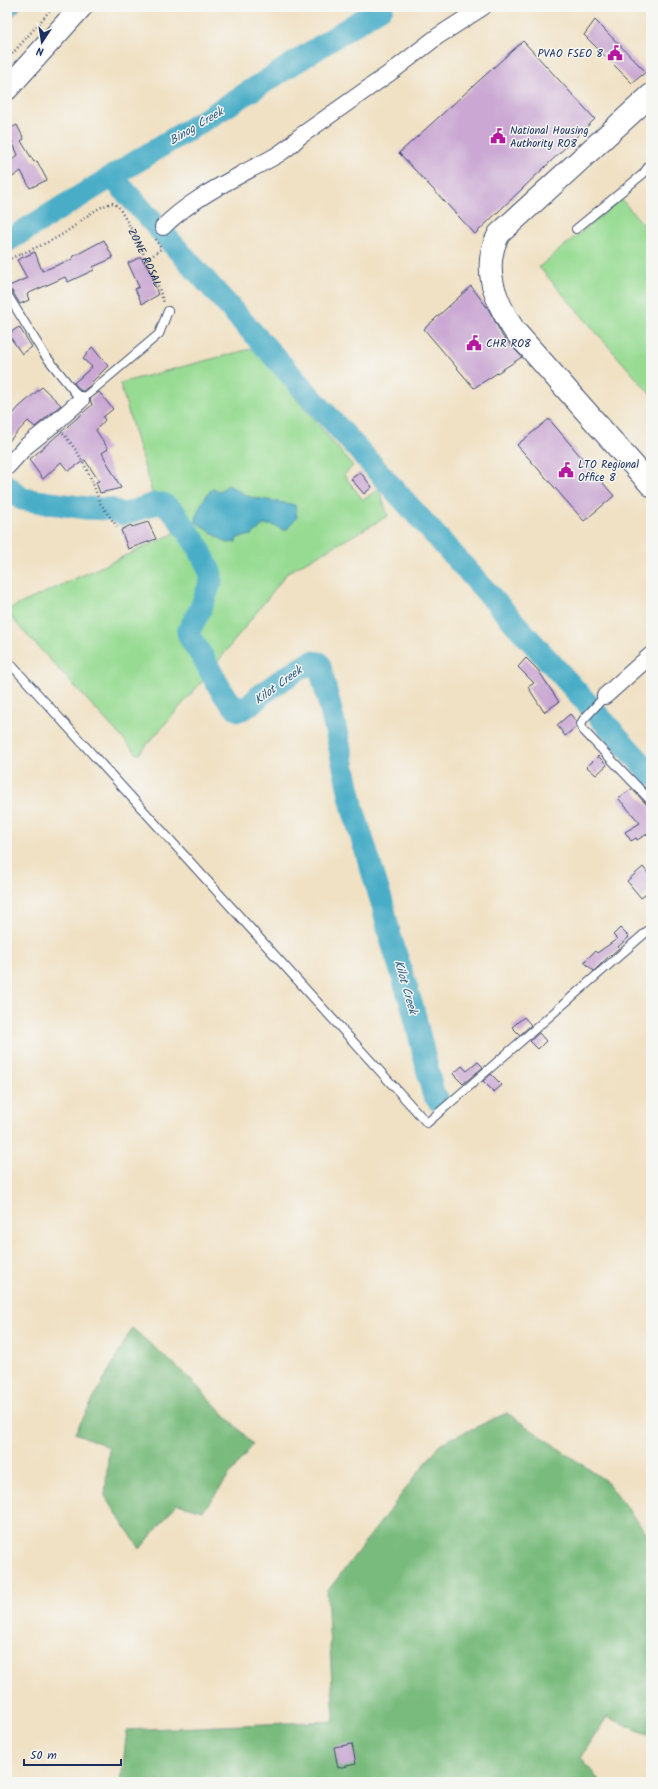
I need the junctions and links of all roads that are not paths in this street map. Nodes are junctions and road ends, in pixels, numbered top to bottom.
1 (81, 7) edge
2 (483, 7) edge
3 (7, 90) edge
4 (650, 98) edge
5 (651, 163) edge
6 (576, 229) dead end
7 (159, 231) road end
8 (7, 294) edge
9 (168, 311) road end
10 (81, 400) junction
11 (7, 467) edge
12 (651, 485) edge
13 (651, 655) edge
14 (7, 660) edge
15 (605, 696) joint
16 (651, 801) edge
17 (651, 928) edge

1 - 3 street
2 - 7 street
4 - 12 street
5 - 6 lane
8 - 10 lane
9 - 10 lane
10 - 11 street
13 - 15 street
14 - 17 lane
15 - 16 lane

